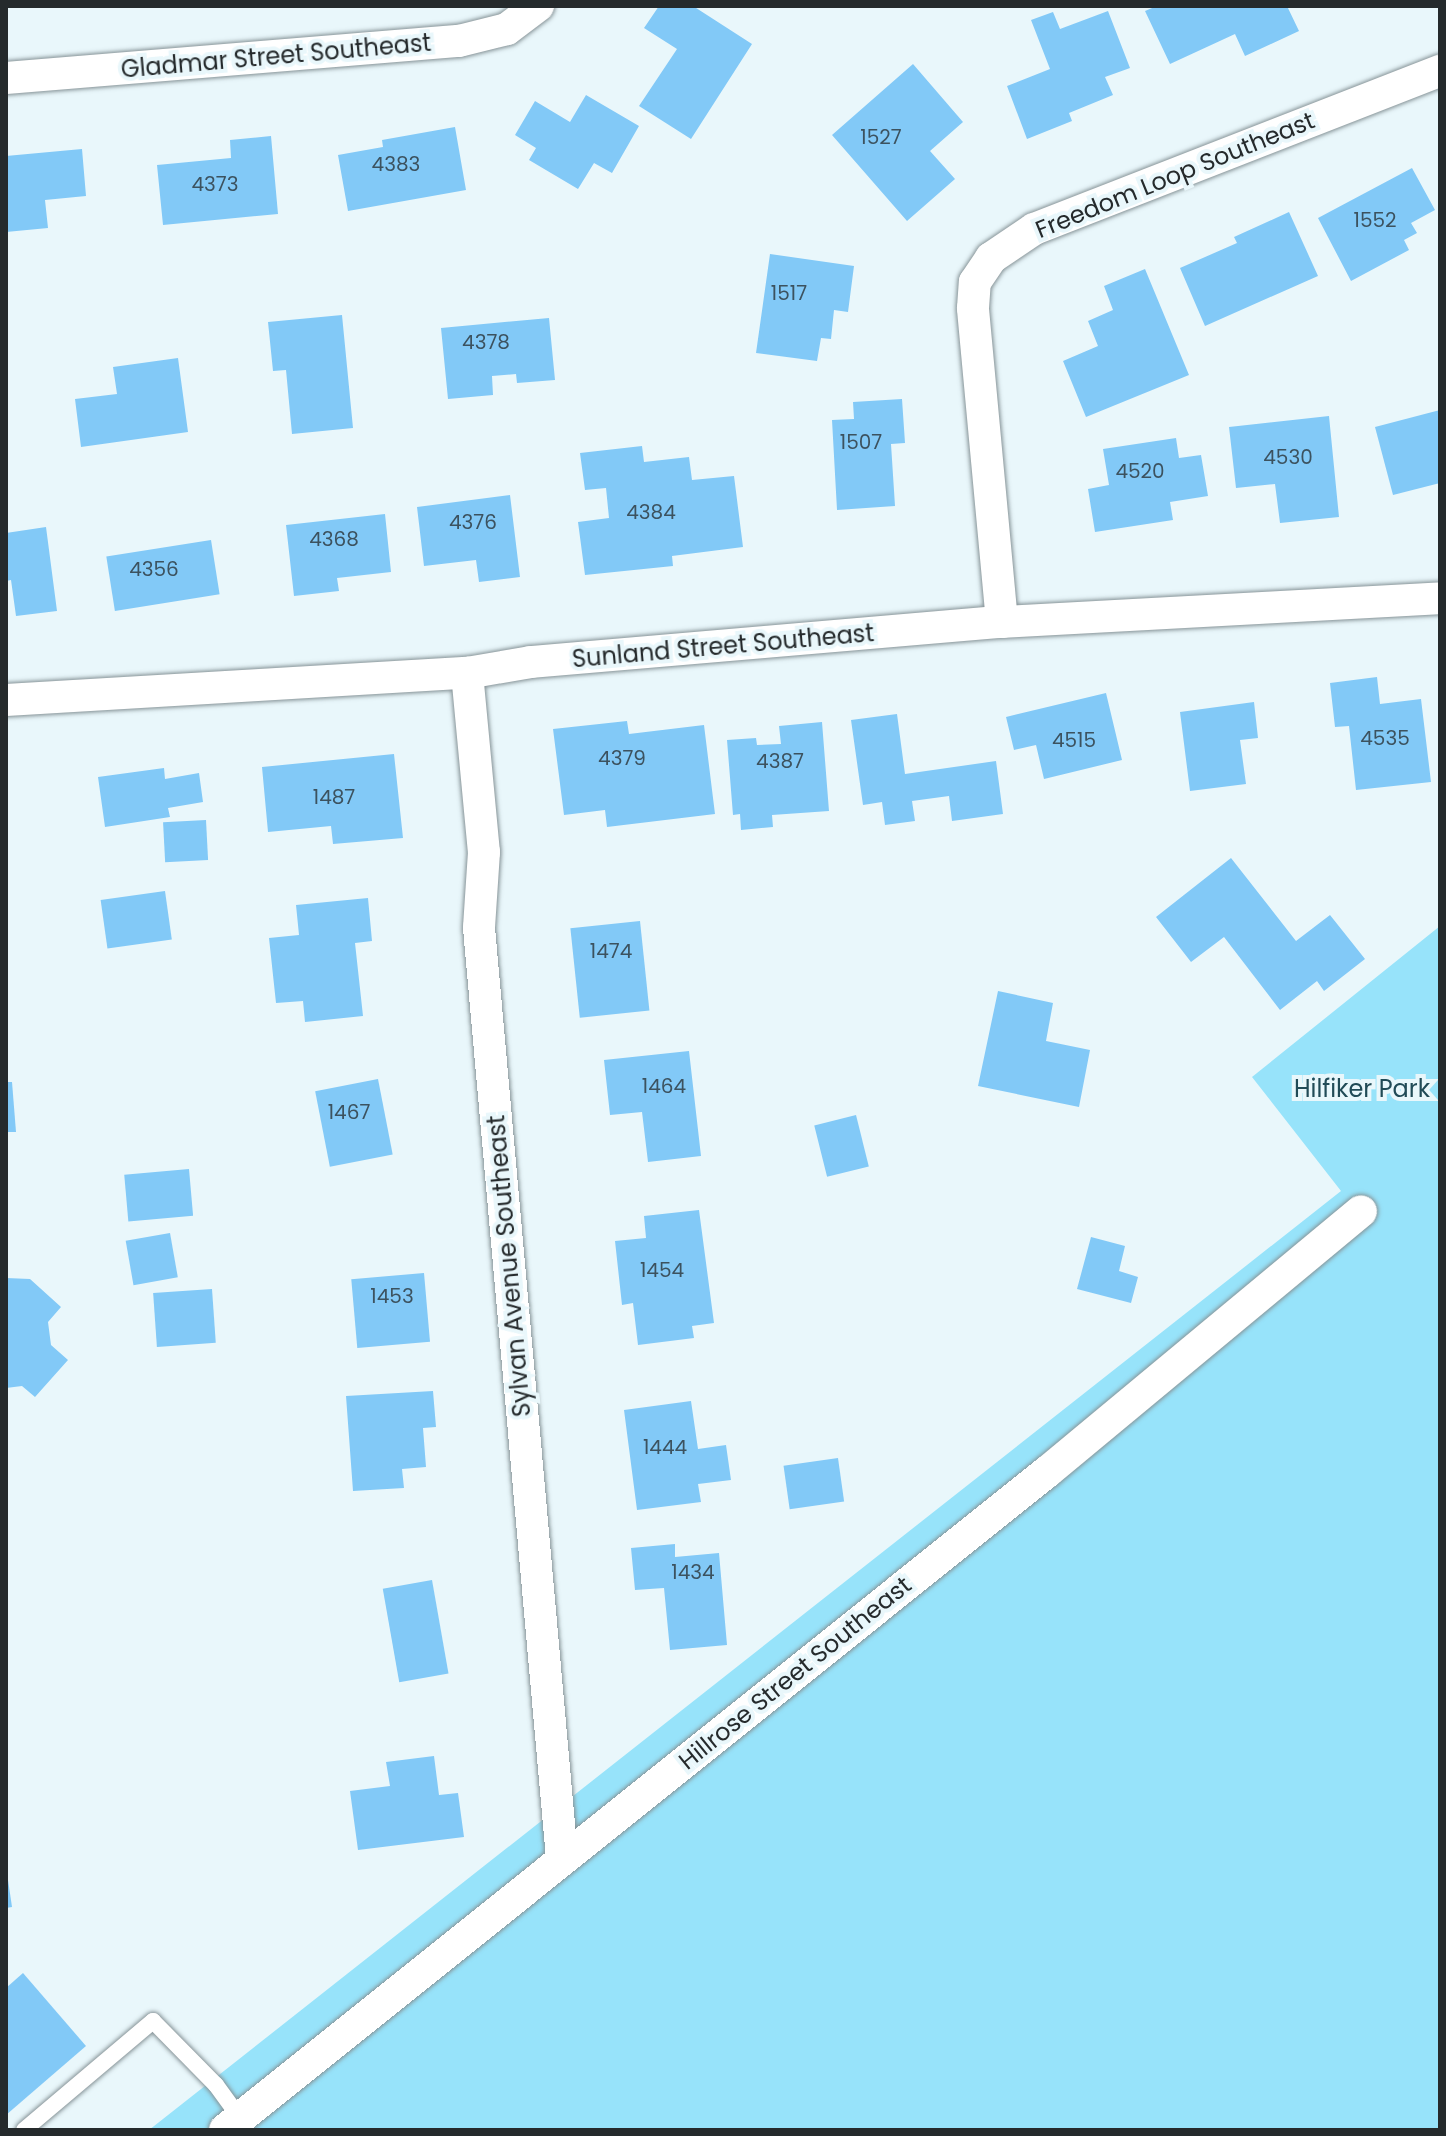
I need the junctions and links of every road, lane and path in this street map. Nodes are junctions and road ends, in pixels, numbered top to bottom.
1 (538, 6) edge
2 (1440, 71) edge
3 (6, 78) edge
4 (1440, 598) edge
5 (1002, 622) junction
6 (467, 673) junction
7 (6, 700) edge
8 (1361, 1211) dead end
9 (562, 1858) junction
10 (232, 2124) edge
11 (24, 2130) edge

1 - 3 street, Gladmar Street Southeast
2 - 5 street, Freedom Loop Southeast
4 - 5 street, Sunland Street Southeast
5 - 6 street, Sunland Street Southeast
6 - 7 street, Sunland Street Southeast
6 - 9 street, Sylvan Avenue Southeast
8 - 9 street, Hillrose Street Southeast
9 - 10 street, Hillrose Street Southeast
10 - 11 lane

